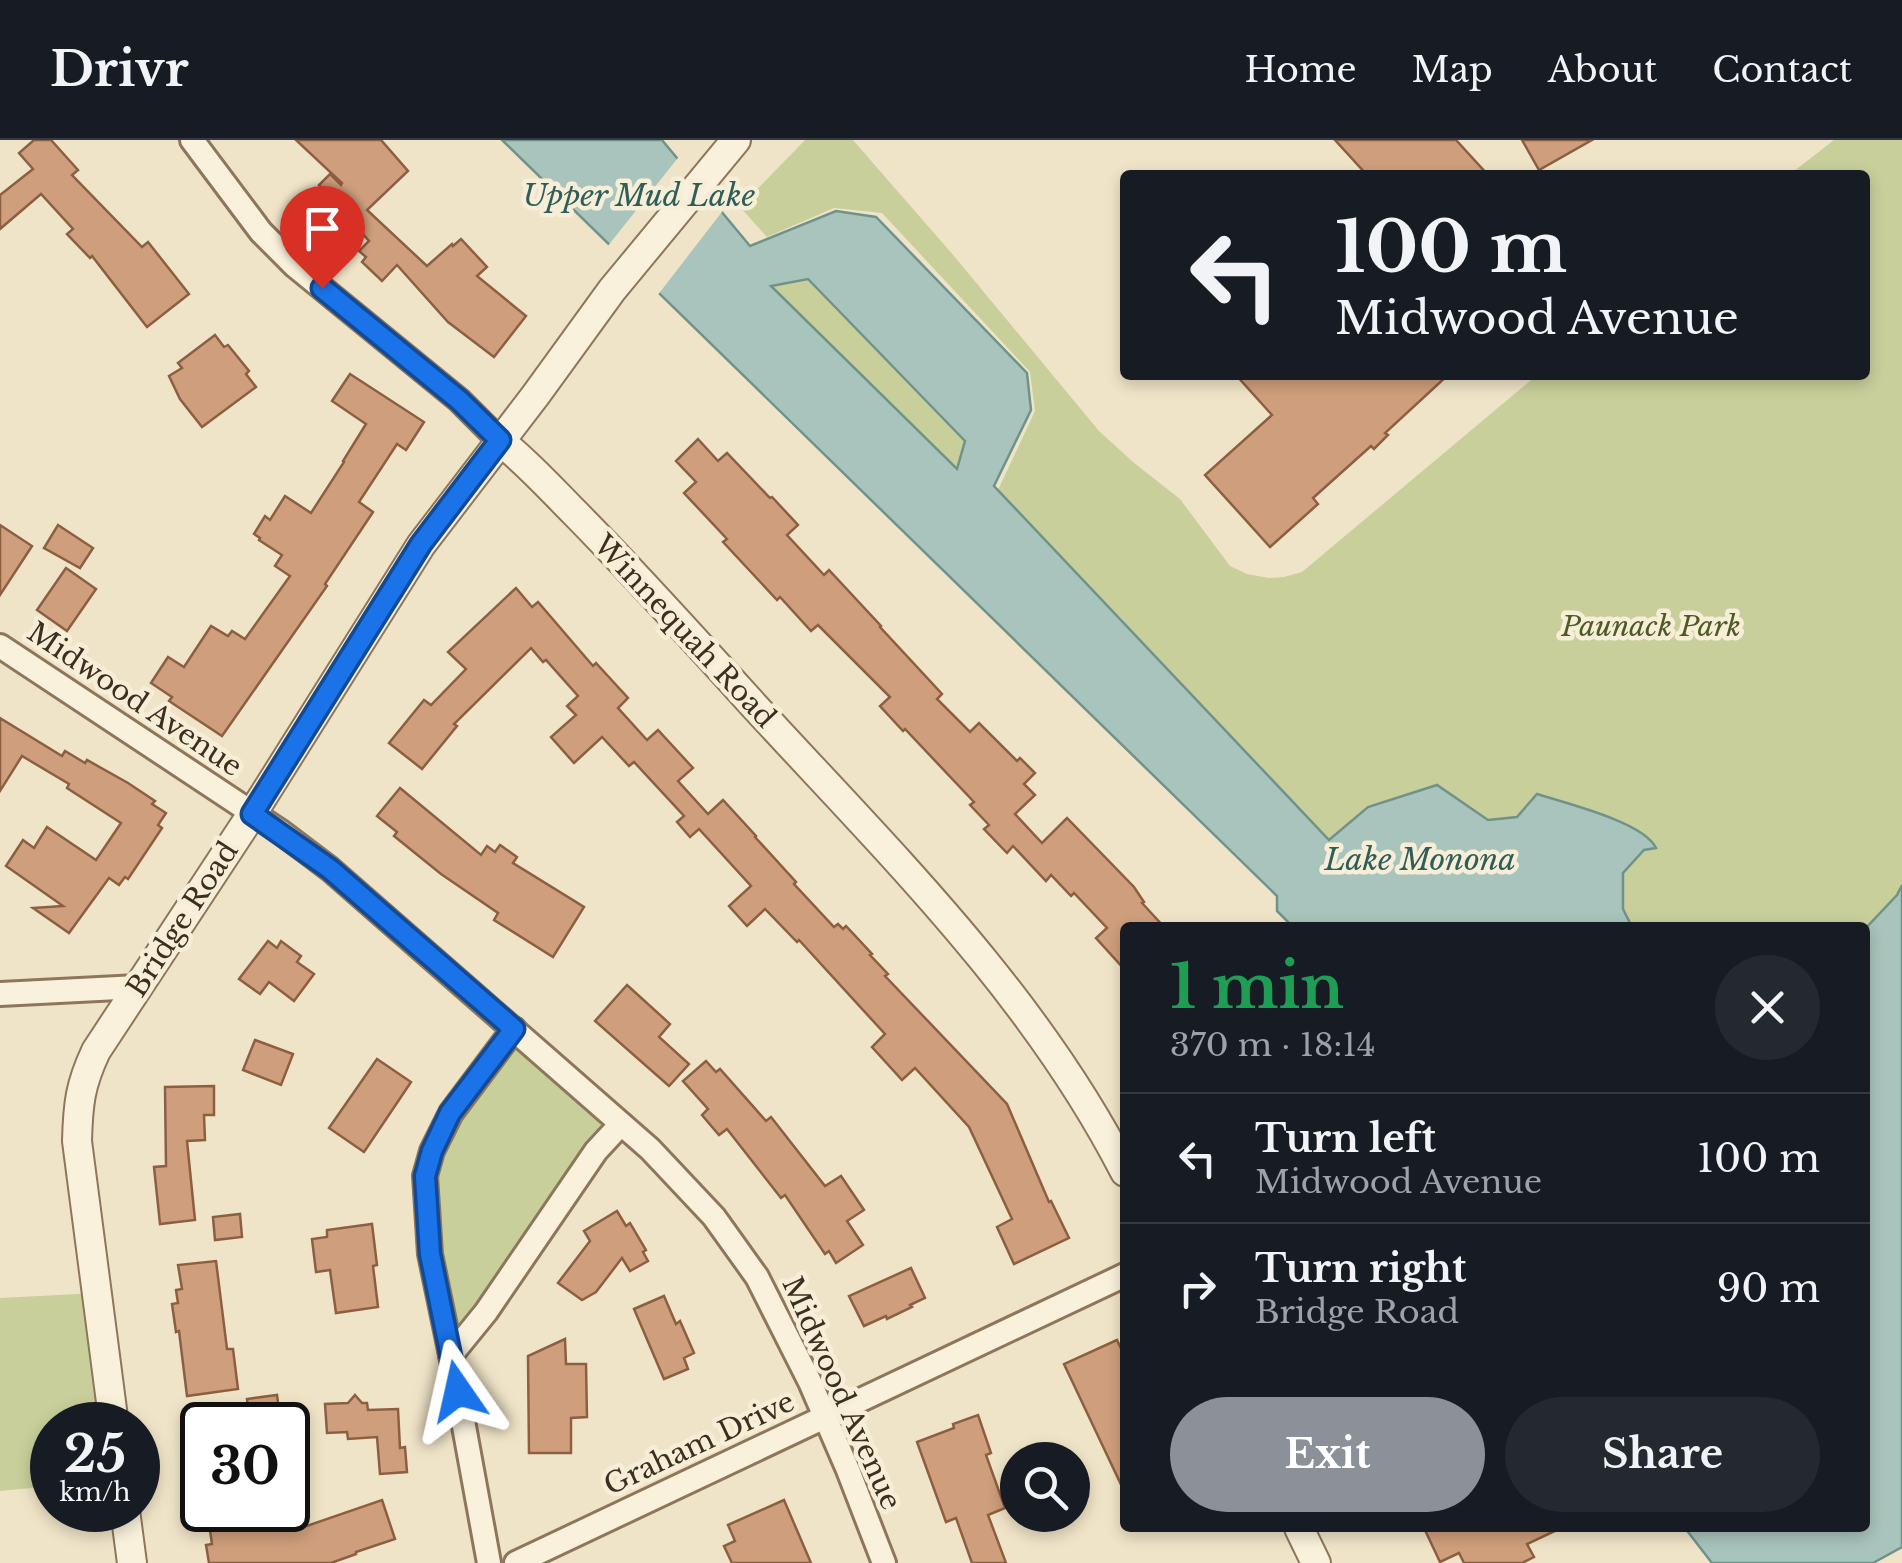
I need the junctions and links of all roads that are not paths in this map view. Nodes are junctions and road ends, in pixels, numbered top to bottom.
1 (192, 140) edge
2 (736, 140) edge
3 (500, 440) junction
4 (0, 646) edge
5 (252, 814) junction
6 (138, 987) junction
7 (0, 994) edge
8 (514, 1029) junction
9 (621, 1124) junction
10 (1120, 1162) edge
11 (1120, 1277) edge
12 (451, 1355) junction
13 (111, 1402) edge
14 (826, 1416) junction
15 (128, 1532) edge
16 (1301, 1532) edge
17 (132, 1563) edge
18 (488, 1563) edge
19 (516, 1563) edge
20 (884, 1563) edge
21 (1316, 1563) edge

1 - 3 street, Winnequah Road
2 - 3 street, Bridge Road
3 - 5 street, Bridge Road
3 - 10 street, Winnequah Road
4 - 5 street, Midwood Avenue
5 - 6 street, Bridge Road
5 - 8 street, Midwood Avenue
6 - 7 street
6 - 13 street, Bridge Road
8 - 9 street, Midwood Avenue
8 - 12 street
9 - 12 street
9 - 14 street, Midwood Avenue
11 - 14 street, Graham Drive
12 - 18 street
14 - 19 street, Graham Drive
14 - 20 street, Midwood Avenue
15 - 17 street
16 - 21 street

